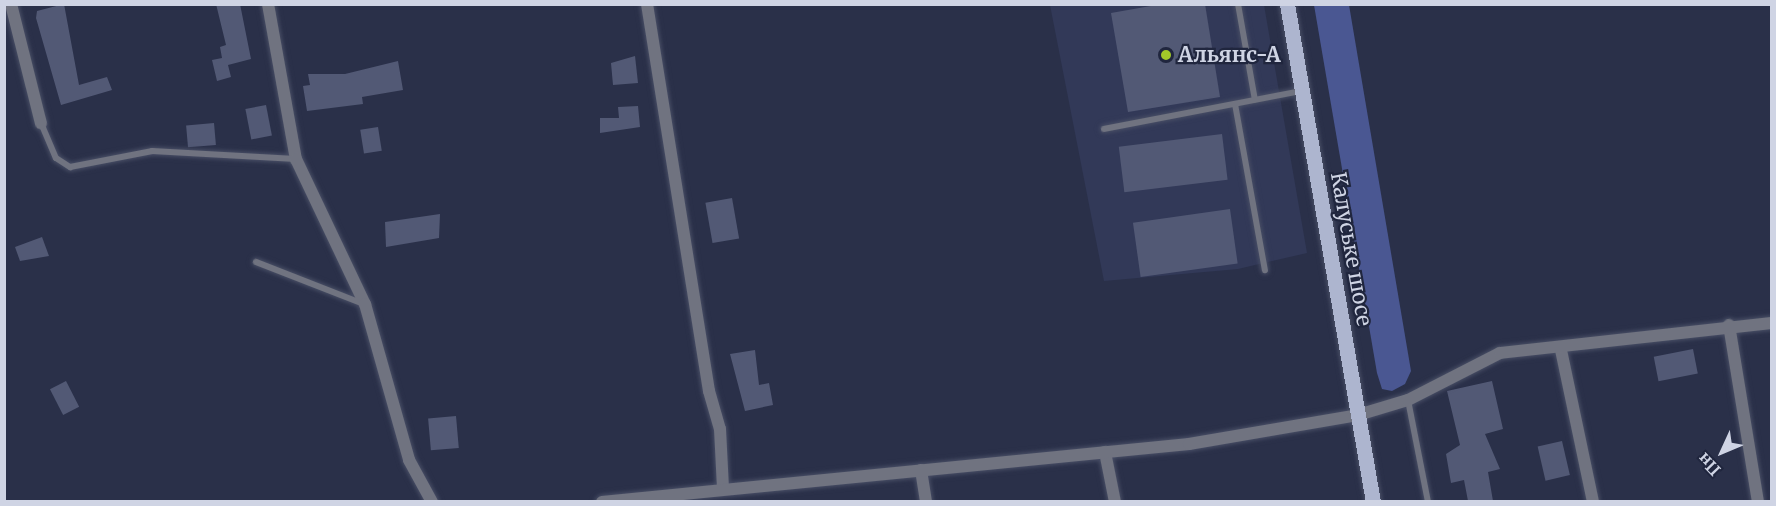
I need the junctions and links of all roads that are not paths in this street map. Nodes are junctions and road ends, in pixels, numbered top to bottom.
1 (11, 4) edge
2 (646, 4) edge
3 (1238, 4) edge
4 (1287, 4) edge
5 (272, 6) edge
6 (1302, 91) junction
7 (1255, 100) junction
8 (1235, 104) junction
9 (41, 123) joint
10 (1104, 129) dead end
11 (296, 159) junction
12 (256, 262) dead end
13 (1264, 270) dead end
14 (365, 304) junction
15 (1772, 322) edge
16 (1729, 325) junction
17 (1561, 350) junction
18 (1408, 400) junction
19 (1358, 416) junction
20 (1105, 452) junction
21 (921, 470) junction
22 (723, 489) junction
23 (692, 497) edge
24 (432, 501) edge
25 (602, 501) edge
26 (926, 501) edge
27 (1115, 501) edge
28 (1373, 501) edge
29 (1428, 501) edge
30 (1593, 501) edge
31 (1758, 501) edge

1 - 9 street
2 - 22 street
3 - 7 lane
4 - 6 main road, Калуське шосе
5 - 11 street
6 - 7 lane
6 - 19 main road, Калуське шосе
7 - 8 lane
8 - 10 lane
8 - 13 lane
9 - 11 lane
11 - 14 street
12 - 14 lane
14 - 24 street
15 - 16 street
16 - 17 street
16 - 31 street
17 - 18 street
17 - 30 street
18 - 19 street
18 - 29 lane
19 - 20 street
19 - 28 main road, Калуське шосе
20 - 21 street
20 - 27 street
21 - 22 street
21 - 26 street
22 - 23 street
23 - 25 street

